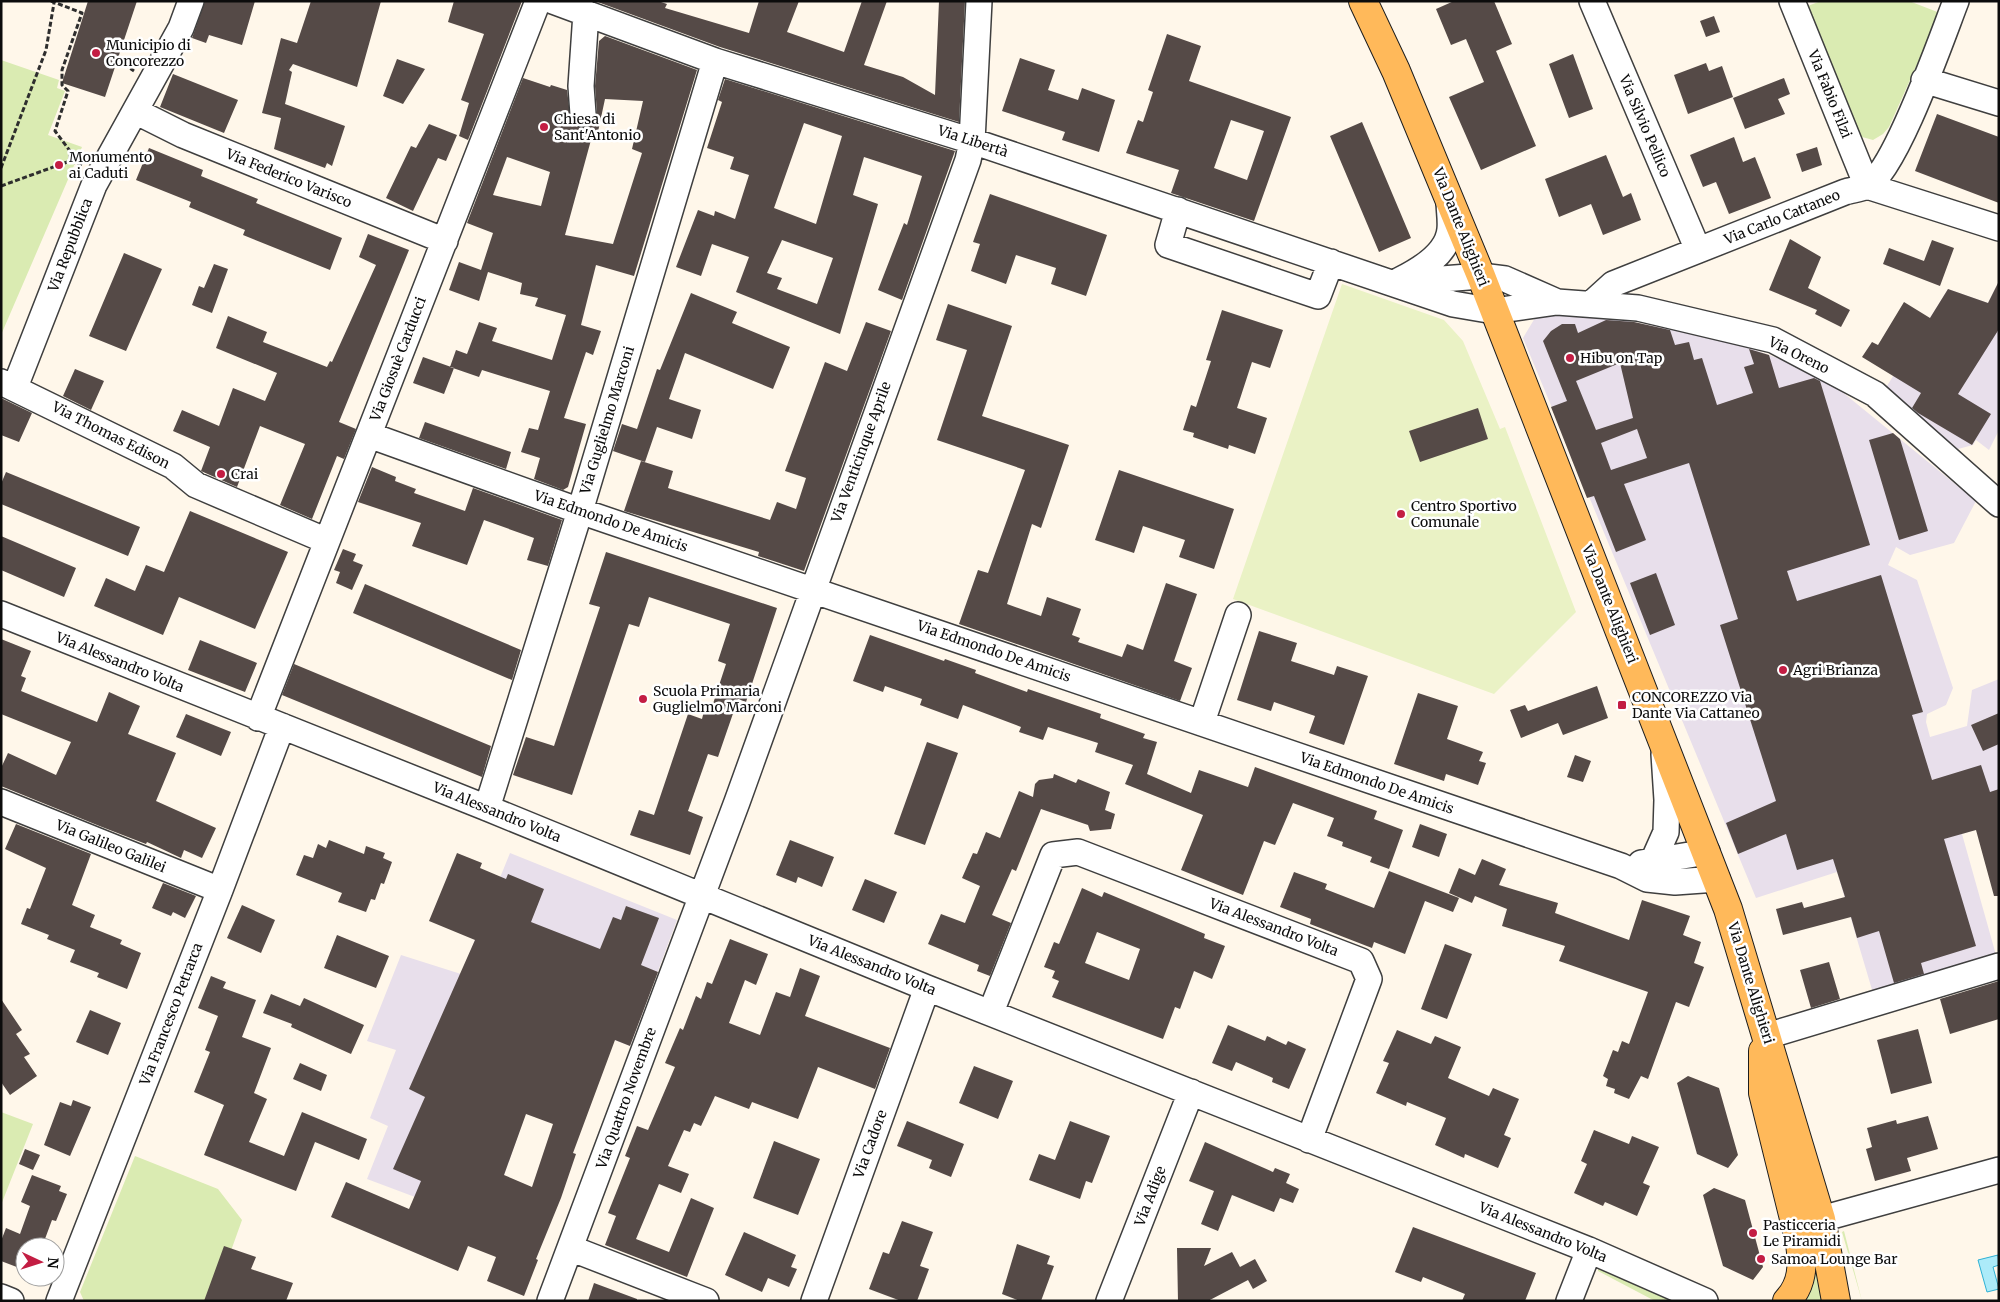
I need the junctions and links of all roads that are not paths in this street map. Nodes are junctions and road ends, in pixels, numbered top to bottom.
1 (191, 1) edge
2 (538, 1) edge
3 (553, 1) edge
4 (979, 1) edge
5 (1363, 1) edge
6 (1592, 1) edge
7 (1792, 1) edge
8 (1956, 1) edge
9 (586, 13) junction
10 (715, 61) junction
11 (1924, 80) junction
12 (1999, 103) edge
13 (135, 111) junction
14 (583, 114) dead end
15 (972, 141) junction
16 (1868, 186) junction
17 (1449, 198) junction
18 (1178, 210) junction
19 (1999, 228) edge
20 (444, 241) junction
21 (1698, 250) junction
22 (1331, 262) junction
23 (1481, 276) junction
24 (1393, 283) junction
25 (1557, 302) junction
26 (1591, 304) junction
27 (1494, 311) junction
28 (8, 384) edge
29 (369, 435) junction
30 (1999, 504) edge
31 (580, 511) junction
32 (328, 541) junction
33 (812, 590) junction
34 (1, 614) edge
35 (1238, 615) dead end
36 (258, 718) junction
37 (1202, 722) junction
38 (282, 726) junction
39 (1663, 739) junction
40 (1, 802) edge
41 (487, 808) junction
42 (1707, 852) junction
43 (1654, 860) junction
44 (1621, 866) junction
45 (1717, 879) junction
46 (220, 890) junction
47 (701, 895) junction
48 (1999, 966) edge
49 (927, 988) junction
50 (991, 1012) junction
51 (1765, 1028) junction
52 (1191, 1092) junction
53 (1309, 1140) junction
54 (1999, 1170) edge
55 (1821, 1219) junction
56 (1800, 1243) junction
57 (570, 1248) junction
58 (1589, 1250) junction
59 (1664, 1284) junction
60 (1835, 1291) edge
61 (1, 1297) edge
62 (11, 1301) edge
63 (59, 1301) edge
64 (550, 1301) edge
65 (706, 1301) edge
66 (814, 1301) edge
67 (1109, 1301) edge
68 (1570, 1301) edge
69 (1687, 1301) edge
70 (1705, 1301) edge
71 (1787, 1301) edge
72 (1855, 1301) edge

1 - 13 street, Via Repubblica
2 - 20 street, Via Giosuè Carducci
3 - 9 street, Via Libertà
4 - 15 street, Via Venticinque Aprile
5 - 17 main road, Via Dante Alighieri
6 - 21 street, Via Silvio Pellico
7 - 16 street, Via Fabio Filzi
8 - 11 street
9 - 10 street, Via Libertà
9 - 14 street
10 - 15 street, Via Libertà
10 - 31 street, Via Guglielmo Marconi
11 - 12 street
11 - 16 street
13 - 20 street, Via Federico Varisco
13 - 28 street, Via Repubblica
15 - 18 street, Via Libertà
15 - 33 street, Via Venticinque Aprile
16 - 19 street
16 - 21 street, Via Carlo Cattaneo
17 - 23 main road, Via Dante Alighieri
17 - 24 street
18 - 22 street, Via Libertà
18 - 22 street
20 - 29 street, Via Giosuè Carducci
21 - 26 street, Via Carlo Cattaneo
22 - 24 street, Via Libertà
23 - 24 street, Via Libertà
23 - 25 street, Via Oreno
23 - 27 main road, Via Dante Alighieri
24 - 27 street, Via Libertà
25 - 26 street, Via Oreno
25 - 27 street, Via Oreno
26 - 30 street, Via Oreno
27 - 39 main road, Via Dante Alighieri
28 - 32 street, Via Thomas Edison
29 - 31 street, Via Edmondo De Amicis
29 - 32 street, Via Giosuè Carducci
31 - 33 street, Via Edmondo De Amicis
31 - 41 street, Via Guglielmo Marconi
32 - 36 street, Via Giosuè Carducci
33 - 37 street, Via Edmondo De Amicis
33 - 47 street, Via Venticinque Aprile
34 - 36 street, Via Alessandro Volta
35 - 37 street
36 - 38 street, Via Alessandro Volta
37 - 44 street, Via Edmondo De Amicis
38 - 41 street, Via Alessandro Volta
38 - 46 street, Via Francesco Petrarca
39 - 42 main road, Via Dante Alighieri
39 - 43 street
40 - 46 street, Via Galileo Galilei
41 - 47 street, Via Alessandro Volta
42 - 43 street, Via Edmondo De Amicis
42 - 45 main road, Via Dante Alighieri
43 - 44 street, Via Edmondo De Amicis
44 - 45 street, Via Edmondo De Amicis
45 - 51 main road, Via Dante Alighieri
46 - 63 street, Via Francesco Petrarca
47 - 49 street, Via Alessandro Volta
47 - 57 street, Via Quattro Novembre
48 - 51 street
49 - 50 street, Via Alessandro Volta
49 - 66 street, Via Cadore
50 - 52 street, Via Alessandro Volta
50 - 53 street, Via Alessandro Volta
51 - 55 main road, Via Dante Alighieri
51 - 56 main road
52 - 53 street, Via Alessandro Volta
52 - 67 street, Via Adige
53 - 58 street, Via Alessandro Volta
54 - 55 street
55 - 60 main road
55 - 72 main road
56 - 60 main road
56 - 71 main road
57 - 64 street, Via Quattro Novembre
57 - 65 street
58 - 59 street, Via Alessandro Volta
58 - 68 street
59 - 69 street
59 - 70 street
61 - 62 street

